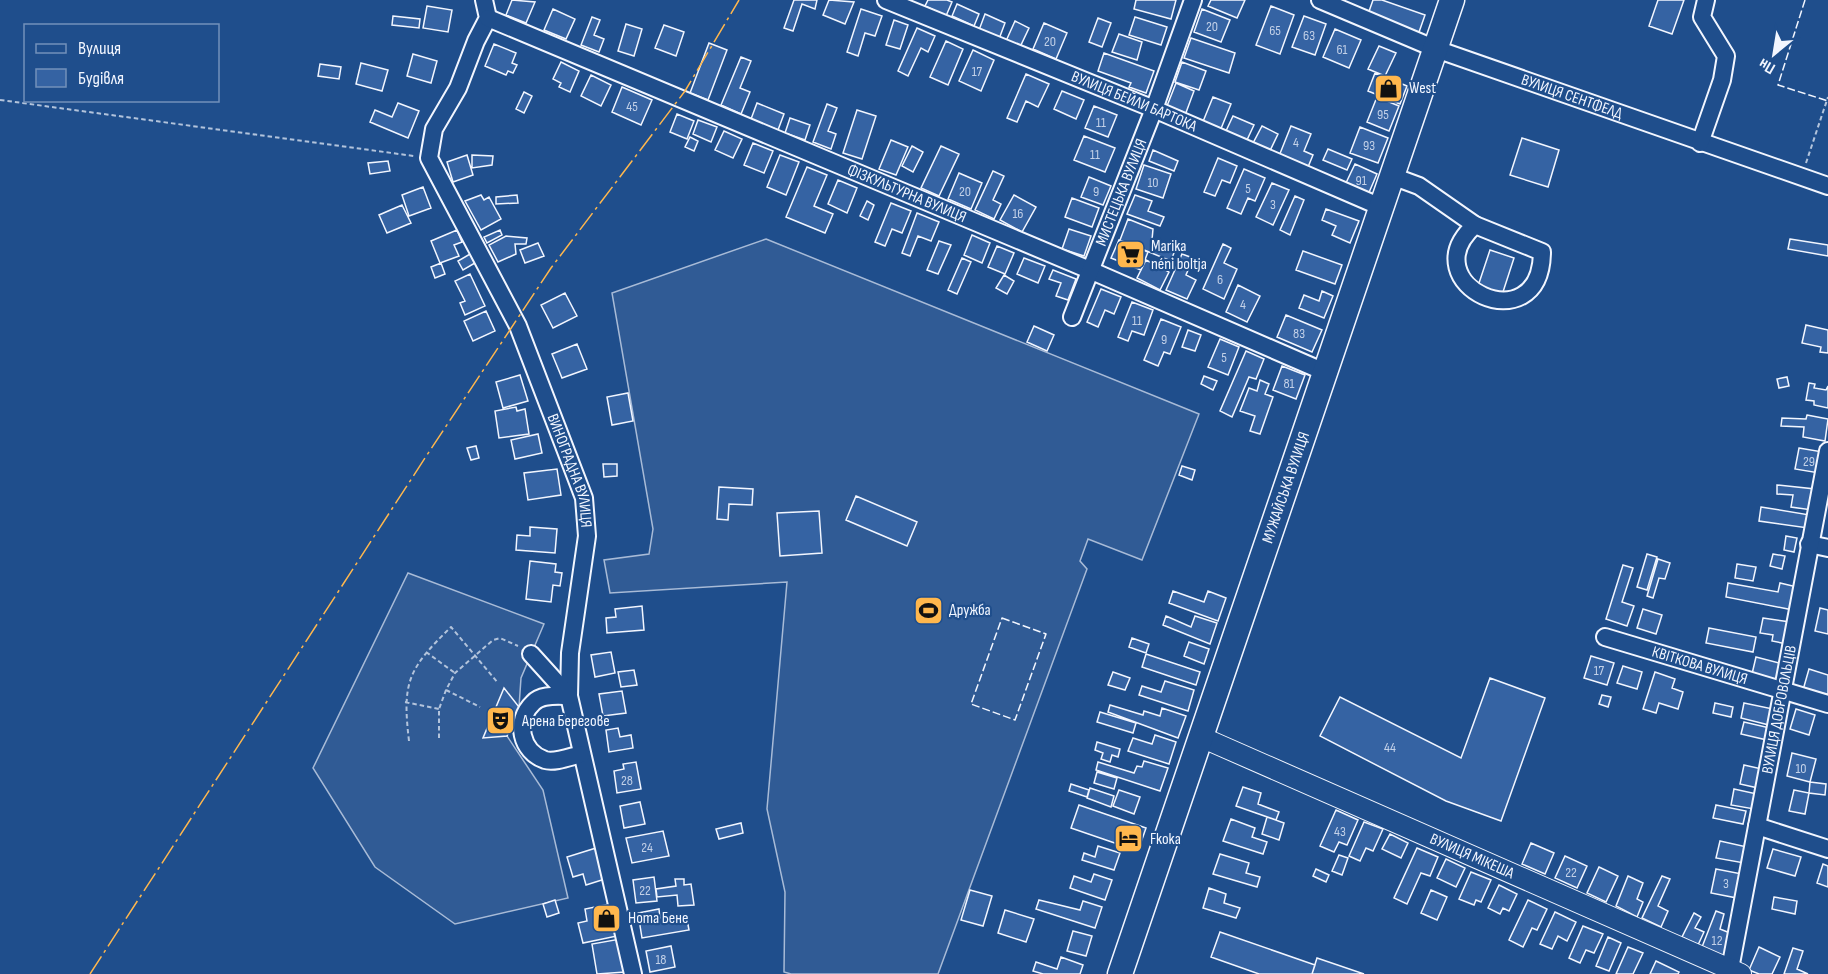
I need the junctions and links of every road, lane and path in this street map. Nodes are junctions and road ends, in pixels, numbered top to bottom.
1 (484, 0) edge
2 (886, 0) edge
3 (1193, 0) edge
4 (1320, 0) edge
5 (1452, 0) edge
6 (1706, 0) edge
7 (488, 18) junction
8 (1436, 49) junction
9 (1828, 97) edge
10 (0, 100) edge
11 (1154, 109) junction
12 (1700, 143) junction
13 (429, 158) junction
14 (1806, 163) dead end
15 (1392, 176) junction
16 (1828, 186) edge
17 (1381, 207) junction
18 (1475, 225) junction
19 (1092, 271) junction
20 (1072, 317) dead end
21 (1327, 373) junction
22 (1828, 451) edge
23 (1809, 544) junction
24 (1828, 548) edge
25 (1605, 637) dead end
26 (426, 652) junction
27 (474, 654) junction
28 (531, 654) joint
29 (455, 673) junction
30 (498, 684) dead end
31 (446, 690) junction
32 (1781, 690) junction
33 (569, 696) junction
34 (405, 702) junction
35 (1828, 705) edge
36 (480, 707) dead end
37 (439, 709) junction
38 (1201, 737) junction
39 (439, 738) dead end
40 (409, 741) dead end
41 (582, 754) junction
42 (1757, 826) junction
43 (1828, 849) edge
44 (1736, 971) edge
45 (633, 974) edge
46 (1120, 974) edge

1 - 7 street
2 - 11 street, ВУЛИЦЯ БЕЙЛИ БАРТОКА
3 - 11 street, МИСТЕЦЬКА ВУЛИЦЯ
4 - 8 street, ВУЛИЦЯ СЕНТФЕЛД
5 - 8 highway, МУЖАЙСЬКА ВУЛИЦЯ
6 - 12 street
7 - 13 street
7 - 19 street, ФІЗКУЛЬТУРНА ВУЛИЦЯ
8 - 12 street, ВУЛИЦЯ СЕНТФЕЛД
8 - 15 highway, МУЖАЙСЬКА ВУЛИЦЯ
9 - 14 path
10 - 13 path
11 - 17 street, ВУЛИЦЯ БЕЙЛИ БАРТОКА
11 - 19 street, МИСТЕЦЬКА ВУЛИЦЯ
12 - 16 street, ВУЛИЦЯ СЕНТФЕЛД
13 - 33 street, ВИНОГРАДНА ВУЛИЦЯ
15 - 17 highway, МУЖАЙСЬКА ВУЛИЦЯ
15 - 18 street
17 - 21 highway, МУЖАЙСЬКА ВУЛИЦЯ
18 - 18 street
19 - 20 street, МИСТЕЦЬКА ВУЛИЦЯ
19 - 21 street, ФІЗКУЛЬТУРНА ВУЛИЦЯ
21 - 38 highway, МУЖАЙСЬКА ВУЛИЦЯ
22 - 23 street, ВУЛИЦЯ ДОБРОВОЛЬЦІВ
23 - 24 street
23 - 32 street, ВУЛИЦЯ ДОБРОВОЛЬЦІВ
25 - 32 street, КВІТКОВА ВУЛИЦЯ
26 - 27 path
26 - 29 path
26 - 34 path
27 - 28 path
27 - 29 path
27 - 30 path
28 - 33 street
29 - 31 path
31 - 36 path
31 - 37 path
32 - 35 street, КВІТКОВА ВУЛИЦЯ
32 - 42 street, ВУЛИЦЯ ДОБРОВОЛЬЦІВ
33 - 41 street, ВИНОГРАДНА ВУЛИЦЯ
33 - 41 street
34 - 37 path
34 - 40 path
37 - 39 path
38 - 44 main road, ВУЛИЦЯ МІКЕША
38 - 46 highway, МУЖАЙСЬКА ВУЛИЦЯ
41 - 45 street, ВИНОГРАДНА ВУЛИЦЯ
42 - 43 street
42 - 44 street, ВУЛИЦЯ ДОБРОВОЛЬЦІВ

